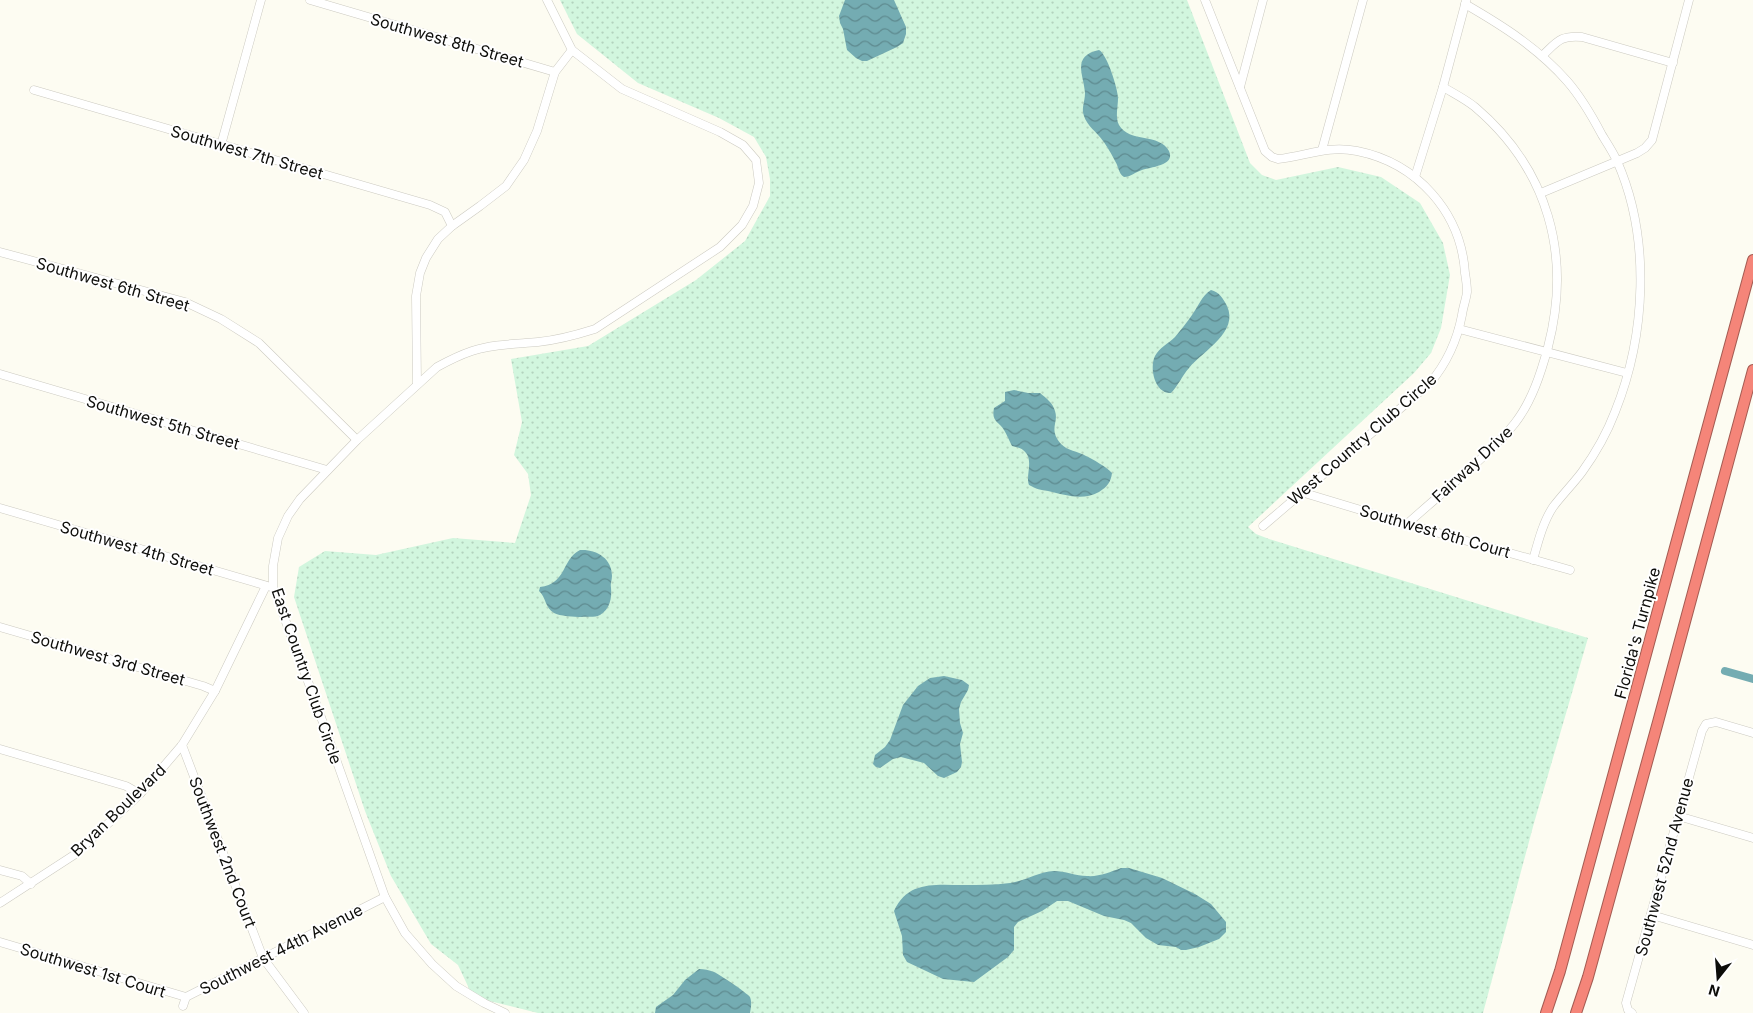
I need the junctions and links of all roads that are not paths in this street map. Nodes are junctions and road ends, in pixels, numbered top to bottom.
1 (261, 0) edge
2 (310, 0) edge
3 (547, 0) edge
4 (1205, 0) edge
5 (1263, 0) edge
6 (1363, 0) edge
7 (1689, 0) edge
8 (1465, 2) edge
9 (572, 50) junction
10 (1542, 56) junction
11 (1673, 63) junction
12 (555, 72) junction
13 (1240, 87) junction
14 (1443, 87) junction
15 (34, 90) dead end
16 (221, 145) junction
17 (1322, 150) junction
18 (1617, 161) junction
19 (1415, 176) junction
20 (1541, 193) junction
21 (452, 226) junction
22 (0, 252) edge
23 (1753, 260) edge
24 (1459, 329) junction
25 (1547, 352) junction
26 (1753, 370) edge
27 (0, 374) edge
28 (1627, 374) junction
29 (417, 384) junction
30 (357, 440) junction
31 (327, 470) junction
32 (1301, 492) junction
33 (0, 508) edge
34 (1407, 524) junction
35 (1263, 526) dead end
36 (1533, 560) junction
37 (1570, 570) dead end
38 (270, 587) junction
39 (0, 627) edge
40 (215, 691) junction
41 (1753, 733) edge
42 (182, 745) junction
43 (0, 749) edge
44 (140, 794) junction
45 (1678, 816) junction
46 (1753, 838) edge
47 (0, 870) edge
48 (31, 884) junction
49 (385, 897) junction
50 (0, 903) edge
51 (1652, 915) junction
52 (0, 942) edge
53 (1753, 945) edge
54 (263, 958) junction
55 (185, 1002) joint
56 (1630, 1012) edge
57 (304, 1013) edge
58 (505, 1013) edge
59 (1546, 1013) edge
60 (1576, 1013) edge

1 - 16 street
2 - 12 street, Southwest 8th Street
3 - 9 street, East Country Club Circle
4 - 13 street, West Country Club Circle
5 - 13 street
6 - 17 street
7 - 11 street
8 - 10 street
8 - 14 street
9 - 12 street
9 - 29 street, East Country Club Circle
10 - 11 street
10 - 18 street
11 - 18 street
12 - 21 street
13 - 17 street, West Country Club Circle
14 - 19 street
14 - 20 street, Fairway Drive
15 - 16 street, Southwest 7th Street
16 - 21 street, Southwest 7th Street
17 - 19 street, West Country Club Circle
18 - 20 street
18 - 28 street
19 - 24 street, West Country Club Circle
20 - 25 street, Fairway Drive
21 - 29 street
22 - 30 street, Southwest 6th Street
23 - 59 highway, Florida's Turnpike
24 - 25 street
24 - 32 street, West Country Club Circle
25 - 28 street
25 - 34 street, Fairway Drive
26 - 60 highway
27 - 31 street, Southwest 5th Street
28 - 36 street
29 - 30 street, East Country Club Circle
30 - 31 street, East Country Club Circle
31 - 38 street, East Country Club Circle
32 - 34 street, Southwest 6th Court
32 - 35 street, West Country Club Circle
33 - 38 street, Southwest 4th Street
34 - 36 street, Southwest 6th Court
36 - 37 street, Southwest 6th Court
38 - 40 street, Bryan Boulevard
38 - 49 street, East Country Club Circle
39 - 40 street, Southwest 3rd Street
40 - 42 street, Bryan Boulevard
41 - 45 street, Southwest 52nd Avenue
42 - 44 street, Bryan Boulevard
42 - 54 street, Southwest 2nd Court
43 - 44 street
44 - 48 street, Bryan Boulevard
45 - 46 street
45 - 51 street, Southwest 52nd Avenue
47 - 48 street
48 - 50 street, Bryan Boulevard
49 - 54 street, Southwest 44th Avenue
49 - 58 street, East Country Club Circle
51 - 53 street
51 - 56 street, Southwest 52nd Avenue
52 - 55 street, Southwest 1st Court
54 - 55 street, Southwest 44th Avenue
54 - 57 street, Southwest 2nd Court

